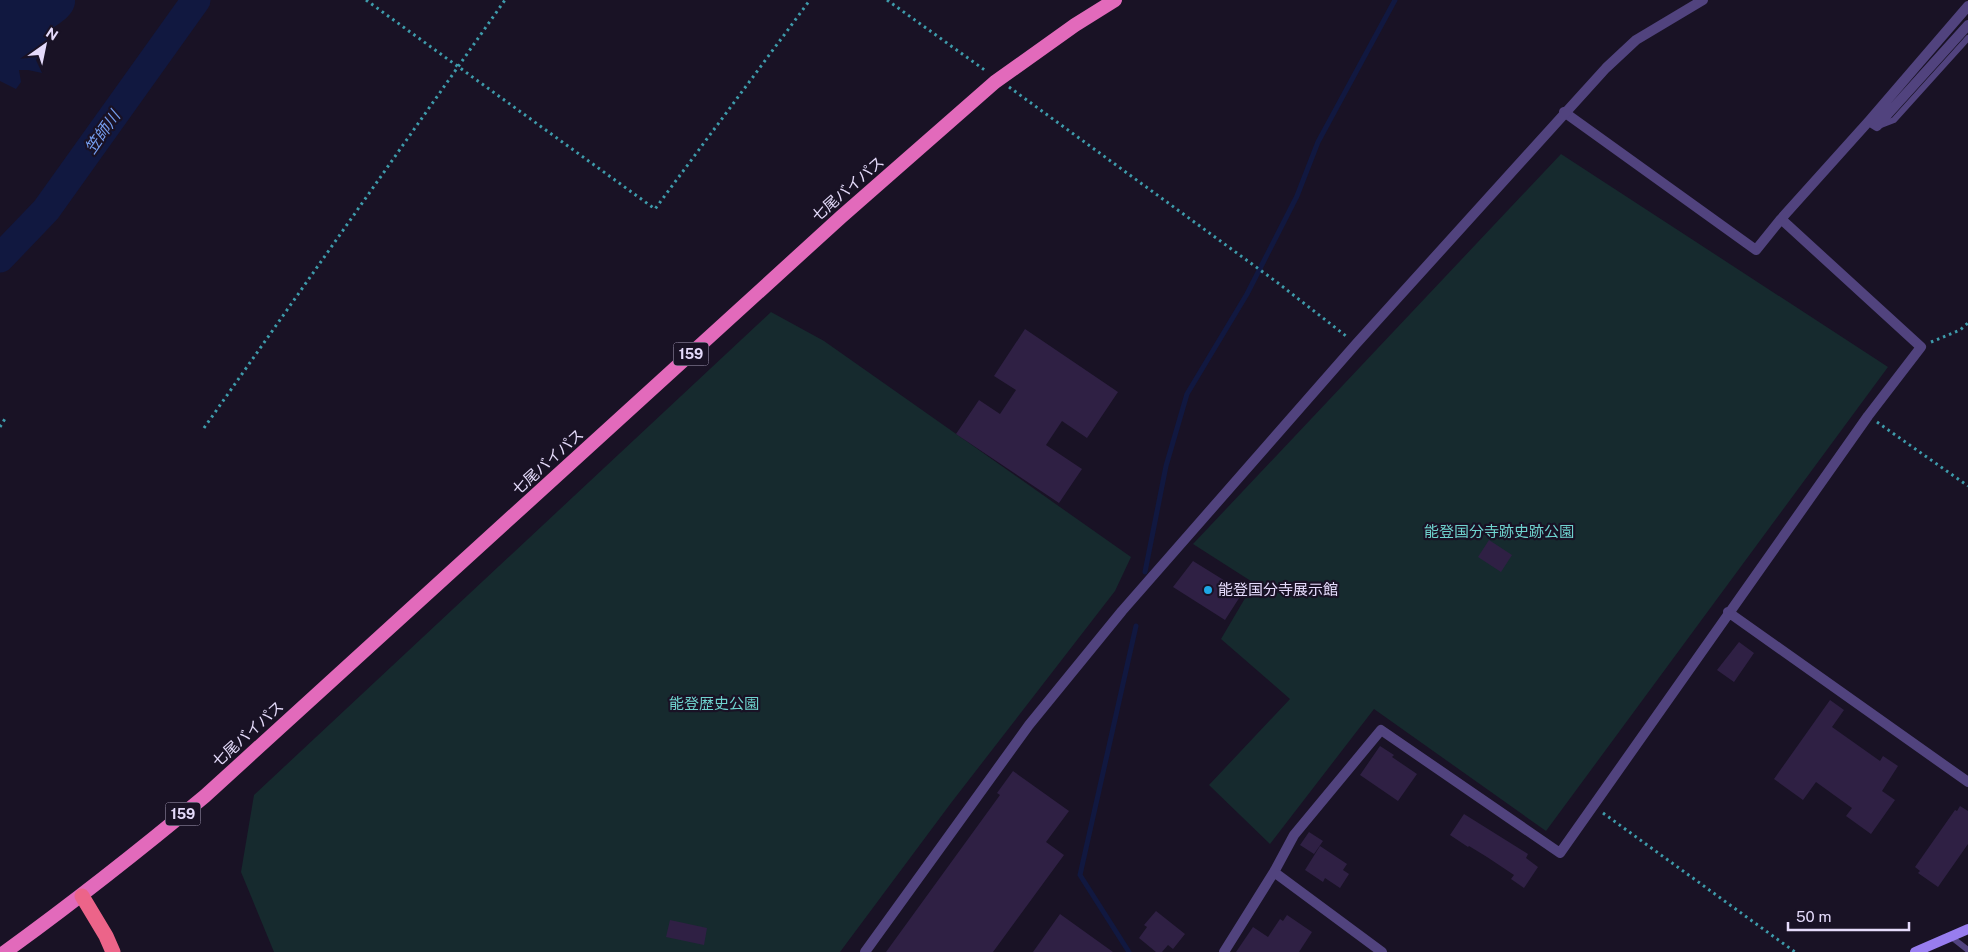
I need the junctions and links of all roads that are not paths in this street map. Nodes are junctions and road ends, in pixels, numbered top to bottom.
1 (1116, 0) edge
2 (1703, 0) edge
3 (1968, 6) edge
4 (1968, 25) edge
5 (1968, 38) edge
6 (1564, 112) junction
7 (1873, 124) junction
8 (1781, 219) junction
9 (1728, 612) junction
10 (1968, 782) edge
11 (1274, 872) junction
12 (82, 896) junction
13 (1968, 929) edge
14 (1950, 936) junction
15 (1968, 950) edge
16 (6, 952) edge
17 (113, 952) edge
18 (865, 952) edge
19 (1224, 952) edge
20 (1382, 952) edge
21 (1915, 952) edge

1 - 12 highway, 七尾バイパス / 159
2 - 6 street
3 - 7 street
4 - 7 street
5 - 7 lane
6 - 8 street
6 - 18 street
7 - 8 street
8 - 9 street
9 - 10 street
9 - 11 street
11 - 19 street
11 - 20 street
12 - 16 highway, 七尾バイパス / 159
12 - 17 highway
13 - 14 main road
14 - 15 lane
14 - 21 main road

